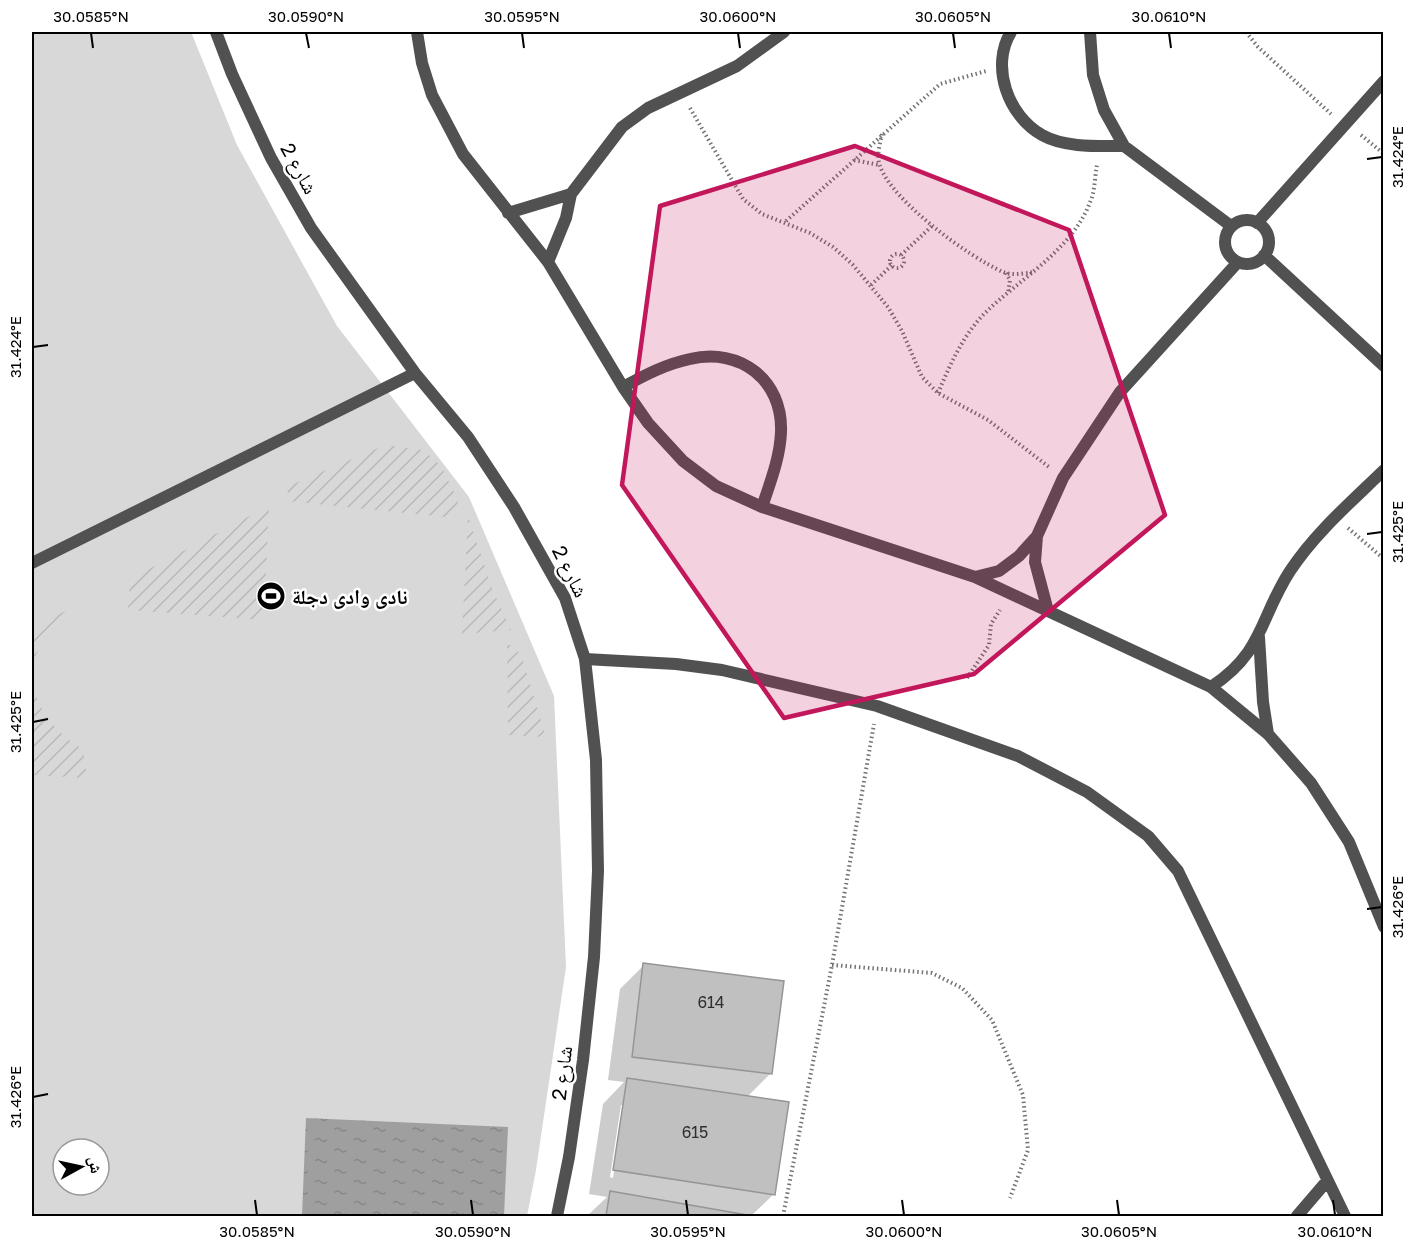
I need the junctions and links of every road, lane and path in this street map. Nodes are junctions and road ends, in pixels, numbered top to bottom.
1 (216, 32) edge
2 (417, 32) edge
3 (784, 32) edge
4 (1011, 32) edge
5 (1090, 32) edge
6 (1246, 32) edge
7 (1001, 70) junction
8 (1383, 81) edge
9 (681, 94) junction
10 (1343, 123) junction
11 (883, 134) junction
12 (1100, 146) junction
13 (1124, 146) junction
14 (1383, 154) edge
15 (853, 160) junction
16 (879, 165) junction
17 (571, 194) junction
18 (508, 213) junction
19 (786, 221) junction
20 (1257, 223) junction
21 (933, 225) junction
22 (1231, 226) junction
23 (901, 255) junction
24 (1264, 255) junction
25 (548, 262) junction
26 (1238, 262) junction
27 (892, 265) junction
28 (1036, 272) junction
29 (1005, 273) junction
30 (870, 286) junction
31 (1007, 296) junction
32 (1383, 366) edge
33 (415, 373) junction
34 (622, 387) junction
35 (938, 393) junction
36 (1383, 470) edge
37 (1063, 478) junction
38 (762, 507) junction
39 (1336, 517) junction
40 (1037, 536) junction
41 (1383, 559) edge
42 (32, 563) edge
43 (975, 577) junction
44 (1009, 593) junction
45 (1048, 611) junction
46 (1259, 637) junction
47 (585, 659) junction
48 (967, 678) dead end
49 (1211, 687) junction
50 (877, 706) junction
51 (1268, 734) junction
52 (1382, 922) edge
53 (832, 965) junction
54 (1327, 1181) junction
55 (1010, 1198) dead end
56 (557, 1216) edge
57 (783, 1216) edge
58 (1297, 1216) edge
59 (1345, 1216) edge

1 - 33 street, شارع 2
2 - 18 street
3 - 9 street
4 - 7 street
5 - 13 street
6 - 10 path
7 - 11 path
7 - 12 street
8 - 10 street
9 - 17 street
9 - 19 path
10 - 14 path
10 - 20 street
11 - 15 path
11 - 16 path
12 - 13 street
12 - 28 path
13 - 22 street
15 - 16 path
15 - 19 path
16 - 21 path
17 - 18 street
17 - 25 street
18 - 25 street
19 - 30 path
20 - 22 street
20 - 24 street
21 - 23 path
21 - 29 path
22 - 26 street
23 - 27 path
23 - 27 path
24 - 26 street
24 - 32 street
25 - 34 street
26 - 37 street
27 - 30 path
28 - 29 path
28 - 31 path
29 - 31 path
30 - 35 path
31 - 35 path
33 - 42 street
33 - 47 street, شارع 2
34 - 38 street
34 - 38 street
35 - 37 path
36 - 39 street
37 - 40 street
38 - 43 street
39 - 41 path
39 - 46 street
40 - 43 street
40 - 45 street
43 - 44 street
44 - 45 street
44 - 48 path
45 - 49 street
46 - 49 street
46 - 51 street
47 - 50 street
47 - 56 street, شارع 2
49 - 51 street
50 - 53 path
50 - 54 street
51 - 52 street
53 - 55 path
53 - 57 path
54 - 58 street
54 - 59 street

